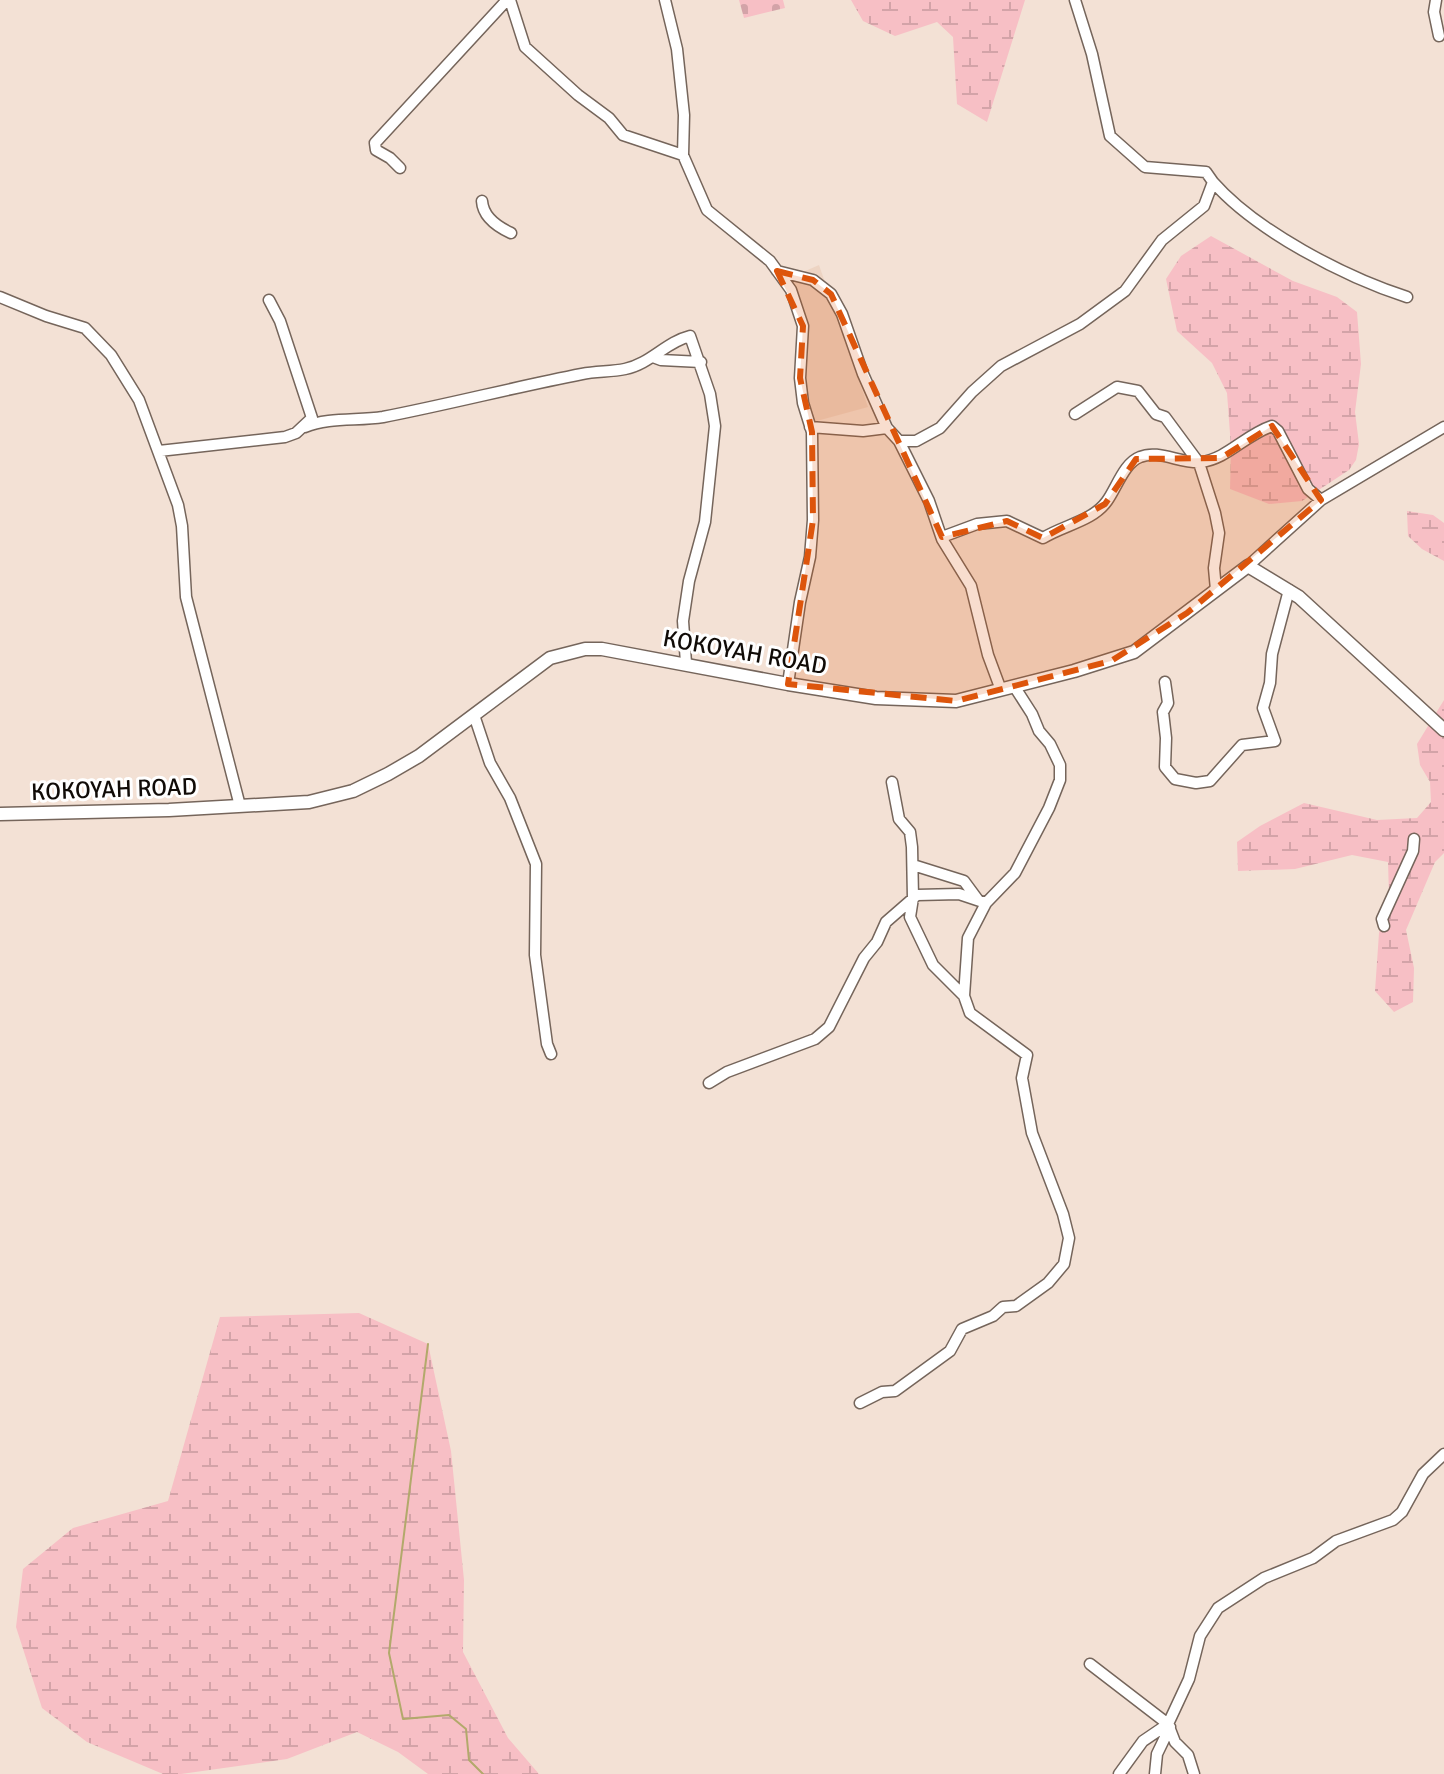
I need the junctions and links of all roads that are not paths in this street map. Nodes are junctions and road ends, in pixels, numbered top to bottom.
1 (508, 0) edge
2 (665, 0) edge
3 (1075, 0) edge
4 (1436, 0) edge
5 (1439, 36) dead end
6 (683, 155) junction
7 (400, 168) dead end
8 (1213, 182) junction
9 (482, 201) dead end
10 (511, 233) dead end
11 (777, 271) junction
12 (0, 297) edge
13 (1407, 297) dead end
14 (269, 300) dead end
15 (653, 357) junction
16 (701, 362) junction
17 (1075, 414) dead end
18 (305, 427) junction
19 (810, 427) junction
20 (1444, 427) edge
21 (887, 428) junction
22 (899, 441) junction
23 (159, 451) junction
24 (1199, 463) junction
25 (1321, 500) junction
26 (942, 537) junction
27 (1248, 566) junction
28 (1216, 590) junction
29 (1289, 590) junction
30 (686, 663) junction
31 (1165, 682) dead end
32 (788, 684) junction
33 (1008, 688) junction
34 (474, 715) junction
35 (1444, 730) edge
36 (892, 782) dead end
37 (240, 806) junction
38 (0, 814) edge
39 (1414, 839) dead end
40 (913, 865) junction
41 (913, 898) junction
42 (982, 902) junction
43 (1384, 926) dead end
44 (964, 996) junction
45 (551, 1054) dead end
46 (709, 1083) dead end
47 (860, 1403) dead end
48 (1444, 1454) edge
49 (1090, 1664) dead end
50 (1169, 1726) junction
51 (1119, 1774) edge
52 (1155, 1774) edge
53 (1194, 1774) edge

1 - 6 street
1 - 7 street
2 - 6 street
3 - 8 street
4 - 5 street
6 - 11 street
8 - 13 street
8 - 22 street
9 - 10 street
11 - 19 street
11 - 21 street
12 - 23 street
14 - 18 street
15 - 16 street
15 - 16 street
15 - 18 street
16 - 30 street
17 - 24 street
18 - 23 street
19 - 21 street
19 - 32 street
20 - 25 street, KOKOYAH ROAD
21 - 22 street
22 - 26 street
23 - 37 street
24 - 25 street
24 - 26 street
24 - 28 street
25 - 27 street, KOKOYAH ROAD
26 - 33 street
27 - 28 main road, KOKOYAH ROAD
27 - 29 main road
28 - 33 main road, KOKOYAH ROAD
29 - 31 street
29 - 35 main road
30 - 32 main road, KOKOYAH ROAD
30 - 34 main road, KOKOYAH ROAD
32 - 33 main road, KOKOYAH ROAD
33 - 42 street
34 - 37 main road, KOKOYAH ROAD
34 - 45 street
36 - 40 street
37 - 38 main road, KOKOYAH ROAD
39 - 43 street
40 - 41 street
40 - 42 street
41 - 42 street
41 - 44 street
41 - 46 street
42 - 44 street
44 - 47 street
48 - 50 street
49 - 50 street
50 - 51 street
50 - 52 street
50 - 53 street

